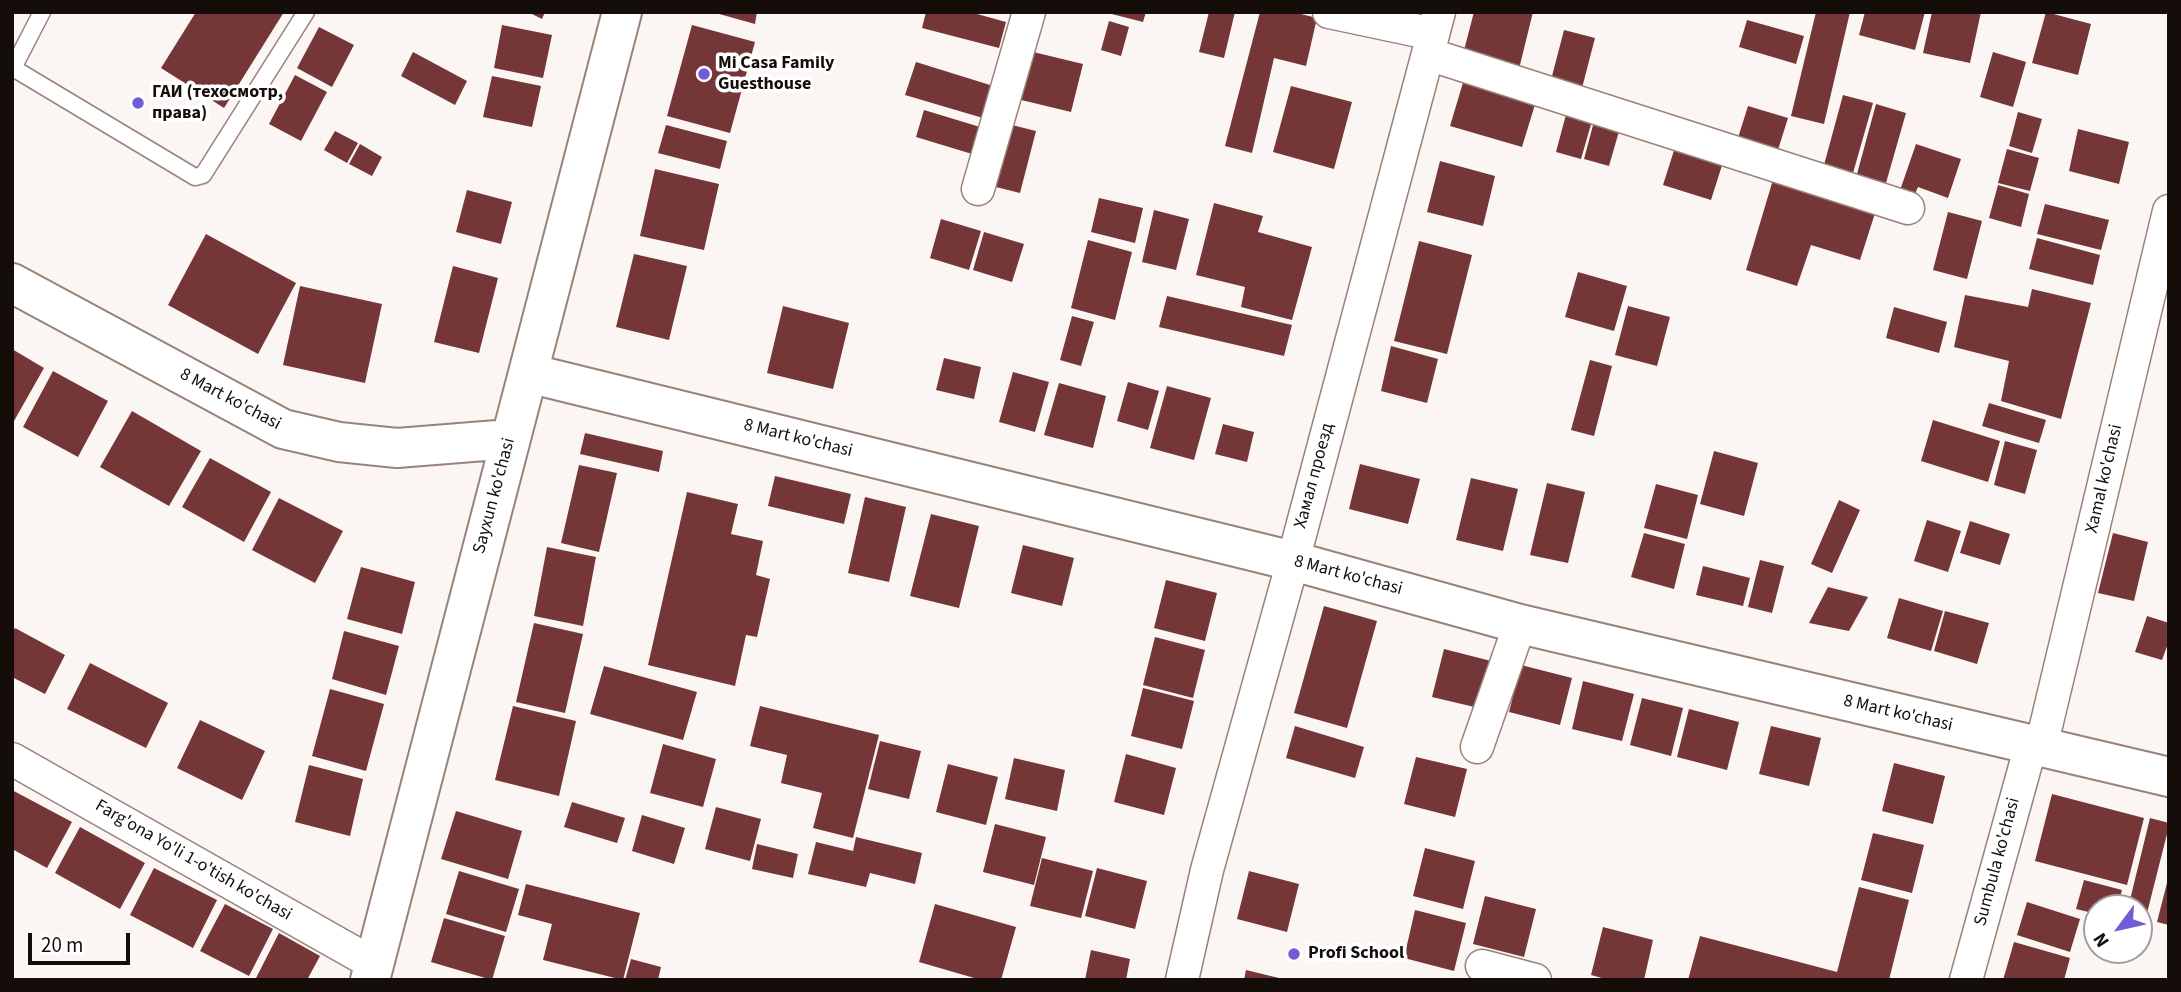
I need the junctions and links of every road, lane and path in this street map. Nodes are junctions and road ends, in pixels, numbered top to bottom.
1 (42, 12) edge
2 (306, 12) edge
3 (622, 12) edge
4 (1029, 12) edge
5 (1329, 12) edge
6 (1433, 33) edge
7 (13, 69) edge
8 (978, 190) dead end
9 (1908, 208) dead end
10 (2169, 211) edge
11 (12, 283) edge
12 (528, 373) junction
13 (510, 439) junction
14 (1293, 561) junction
15 (1520, 624) junction
16 (2036, 746) junction
17 (1477, 747) dead end
18 (12, 759) edge
19 (2169, 777) edge
20 (1482, 966) dead end
21 (372, 972) edge
22 (1182, 980) edge
23 (1535, 980) edge
24 (1966, 980) edge

1 - 7 lane
2 - 7 lane
3 - 12 street, Sayxun ko'chasi
4 - 8 street
5 - 6 street
6 - 9 street
6 - 14 street, Хамал проезд
10 - 16 street, Xamal ko'chasi
11 - 13 street, 8 Mart ko'chasi
12 - 13 street, Sayxun ko'chasi
12 - 14 street, 8 Mart ko'chasi
13 - 21 street, Sayxun ko'chasi
14 - 15 street, 8 Mart ko'chasi
14 - 22 street, Хамал проезд
15 - 16 street, 8 Mart ko'chasi
15 - 17 street
16 - 19 street, 8 Mart ko'chasi
16 - 24 street, Sumbula ko'chasi
18 - 21 street, Farg'ona Yo'li 1-o'tish ko'chasi
20 - 23 street

